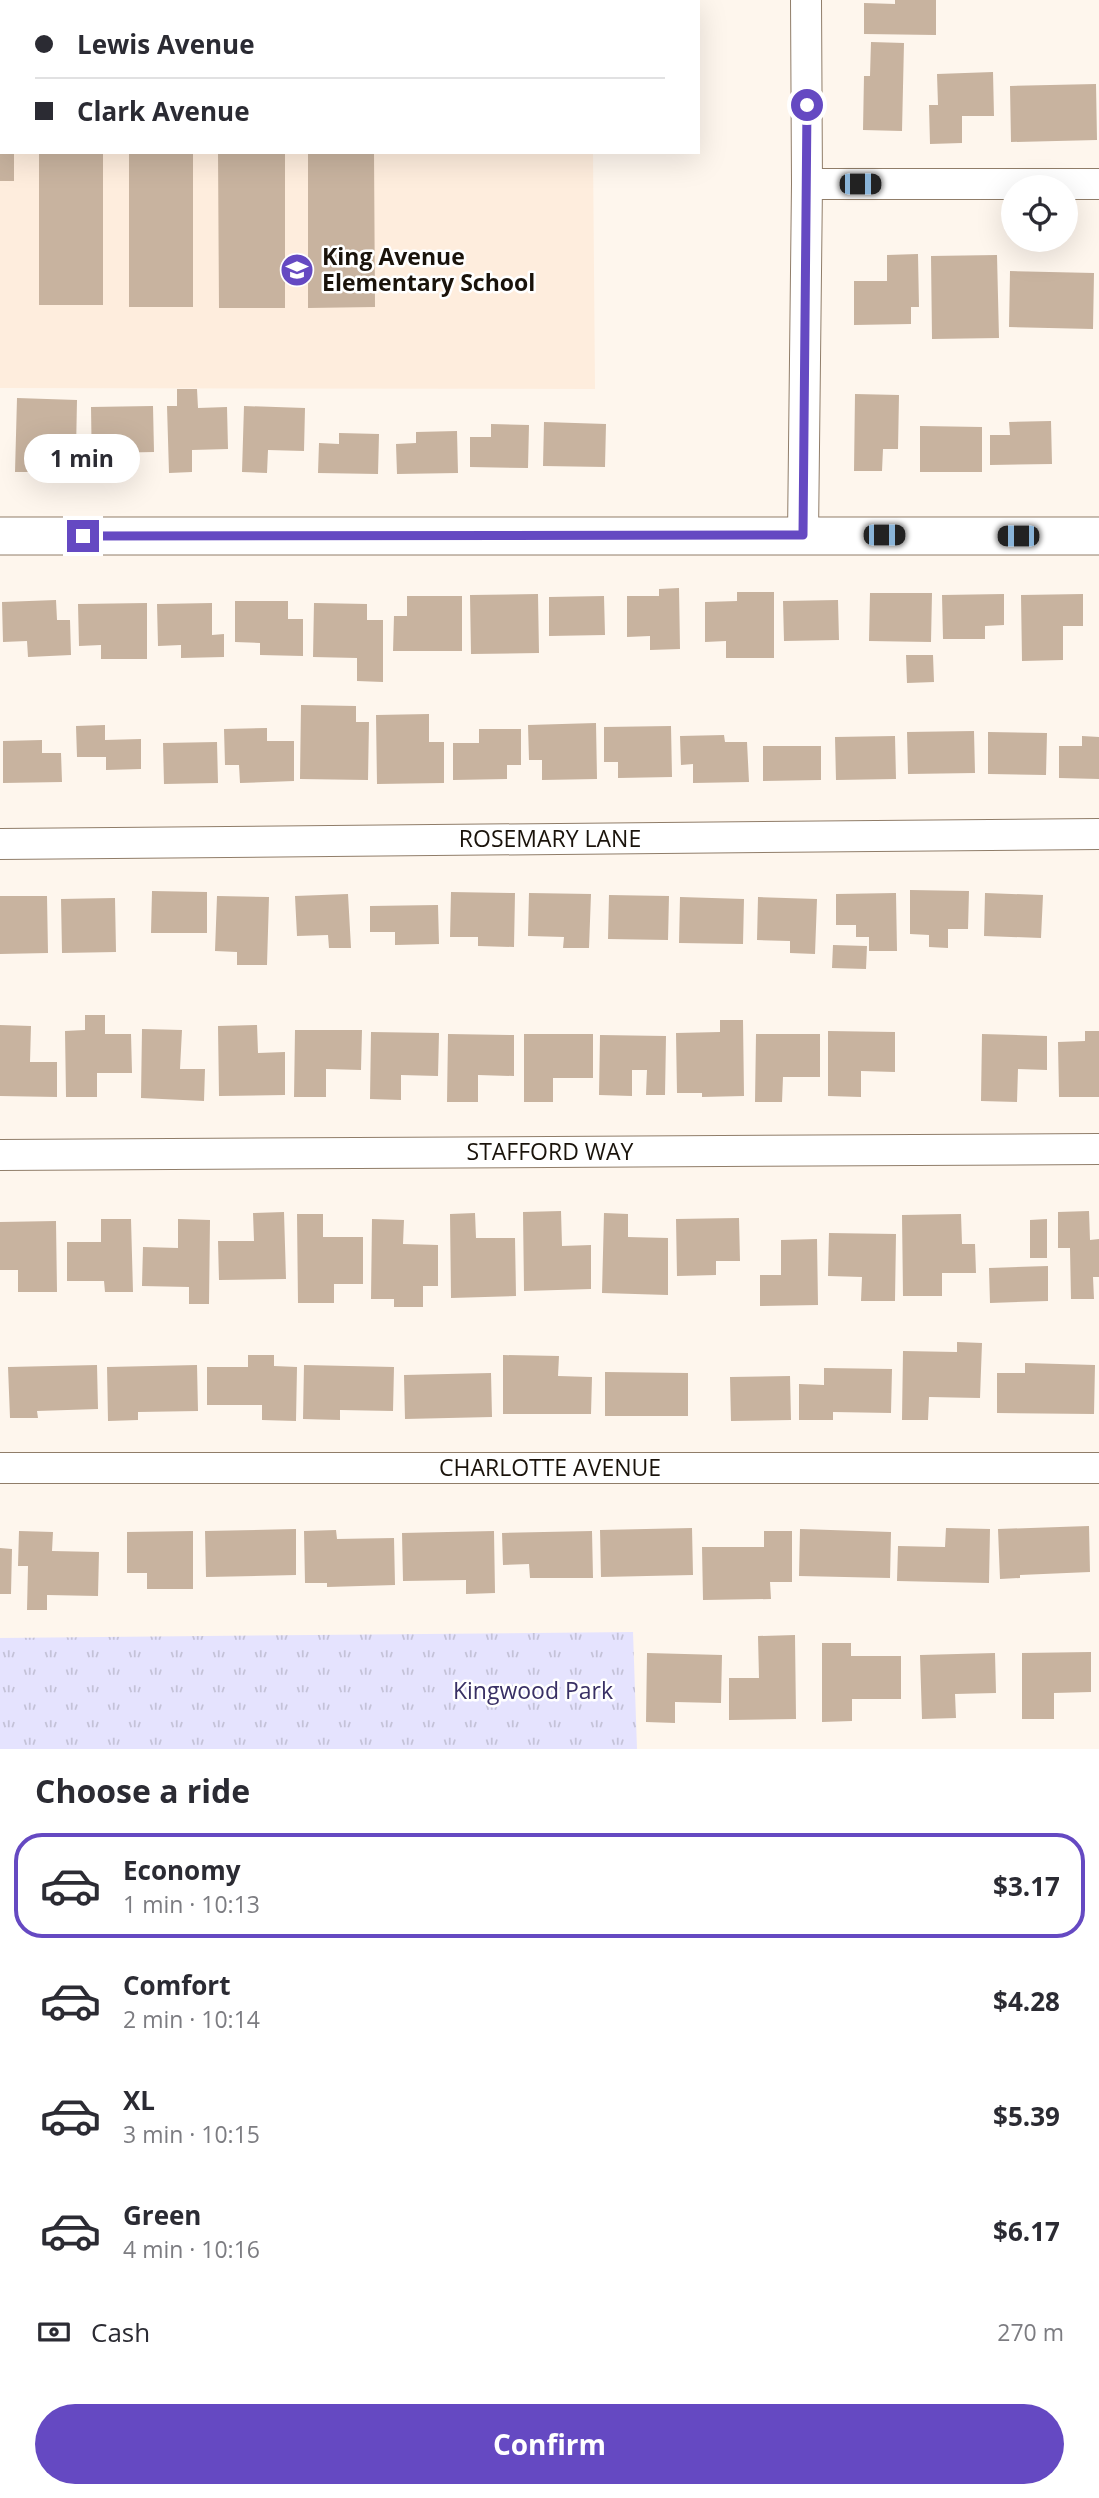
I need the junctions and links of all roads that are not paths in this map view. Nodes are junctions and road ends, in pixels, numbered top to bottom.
1 (806, 0) edge
2 (807, 184) junction
3 (1099, 184) edge
4 (803, 535) junction
5 (0, 536) edge
6 (1099, 536) edge
7 (1099, 834) edge
8 (0, 844) edge
9 (1099, 1149) edge
10 (0, 1155) edge
11 (0, 1468) edge
12 (1099, 1468) edge

1 - 2 street
2 - 3 street
2 - 4 street
4 - 5 street
4 - 6 street
7 - 8 street, ROSEMARY LANE
9 - 10 street, STAFFORD WAY
11 - 12 street, CHARLOTTE AVENUE

